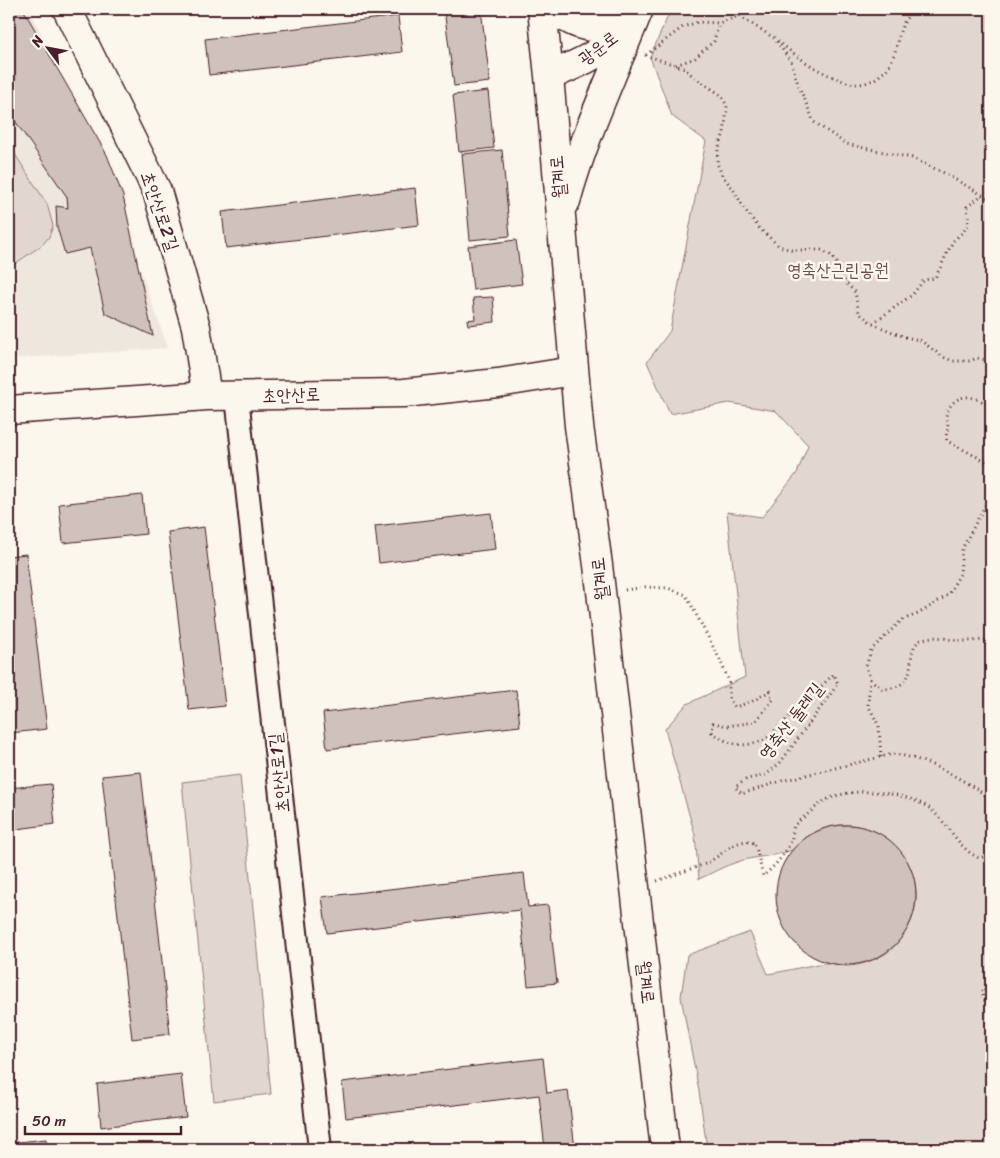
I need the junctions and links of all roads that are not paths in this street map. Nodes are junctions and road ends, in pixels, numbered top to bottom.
1 (68, 9) edge
2 (542, 9) edge
3 (553, 9) edge
4 (638, 9) edge
5 (549, 76) junction
6 (561, 219) junction
7 (573, 371) junction
8 (207, 396) junction
9 (237, 397) junction
10 (9, 410) edge
11 (320, 1149) edge
12 (665, 1149) edge

1 - 8 main road, 초안산로2길
2 - 5 main road, 월계로
3 - 4 main road
4 - 5 main road, 광운로
4 - 6 main road
5 - 6 main road, 월계로
6 - 7 main road, 월계로
7 - 9 main road, 초안산로
7 - 12 main road, 월계로
8 - 9 main road, 초안산로
8 - 10 main road, 초안산로
9 - 11 street, 초안산로1길

